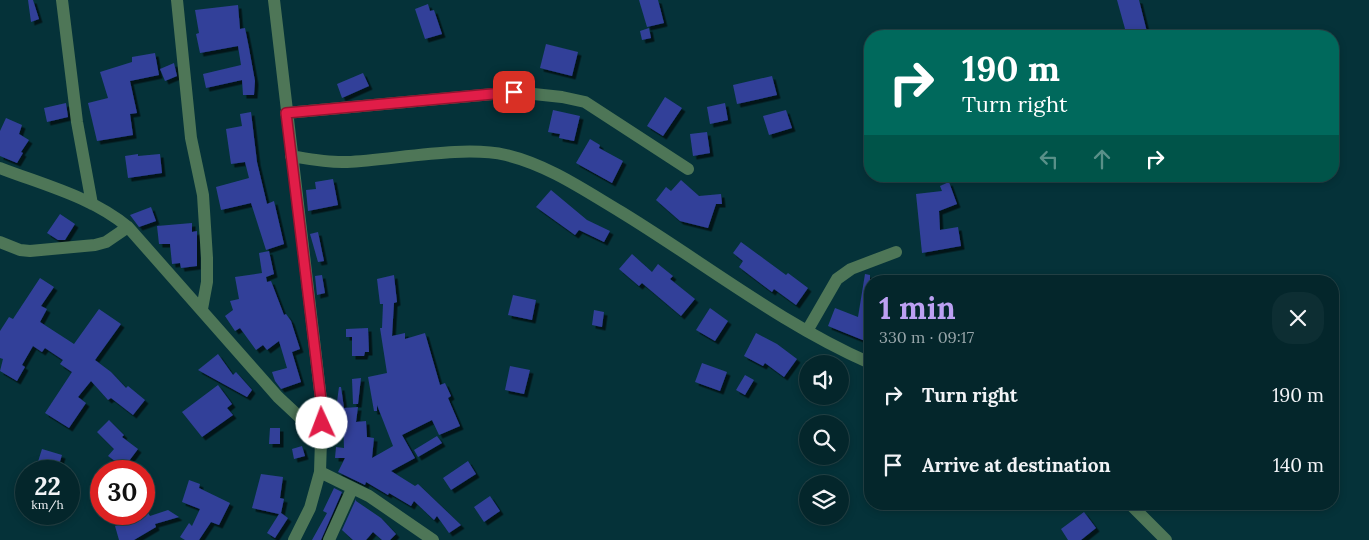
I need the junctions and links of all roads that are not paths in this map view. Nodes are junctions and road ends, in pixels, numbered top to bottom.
1 (62, 0) edge
2 (177, 0) edge
3 (274, 0) edge
4 (286, 113) junction
5 (291, 156) junction
6 (0, 168) edge
7 (688, 169) dead end
8 (92, 204) junction
9 (128, 227) junction
10 (0, 242) edge
11 (896, 252) dead end
12 (202, 309) junction
13 (807, 331) junction
14 (864, 360) edge
15 (322, 438) junction
16 (320, 472) junction
17 (352, 488) junction
18 (1136, 510) edge
19 (294, 540) edge
20 (328, 540) edge
21 (433, 540) edge
22 (1166, 540) edge

1 - 8 street
2 - 12 street
3 - 4 street
4 - 5 street
4 - 7 street
5 - 13 street
5 - 15 street
6 - 8 street
8 - 9 street
9 - 10 street
9 - 12 street
11 - 13 street
12 - 15 street
13 - 14 street
15 - 16 street
16 - 17 street
16 - 19 street
17 - 20 street
17 - 21 street
18 - 22 street

